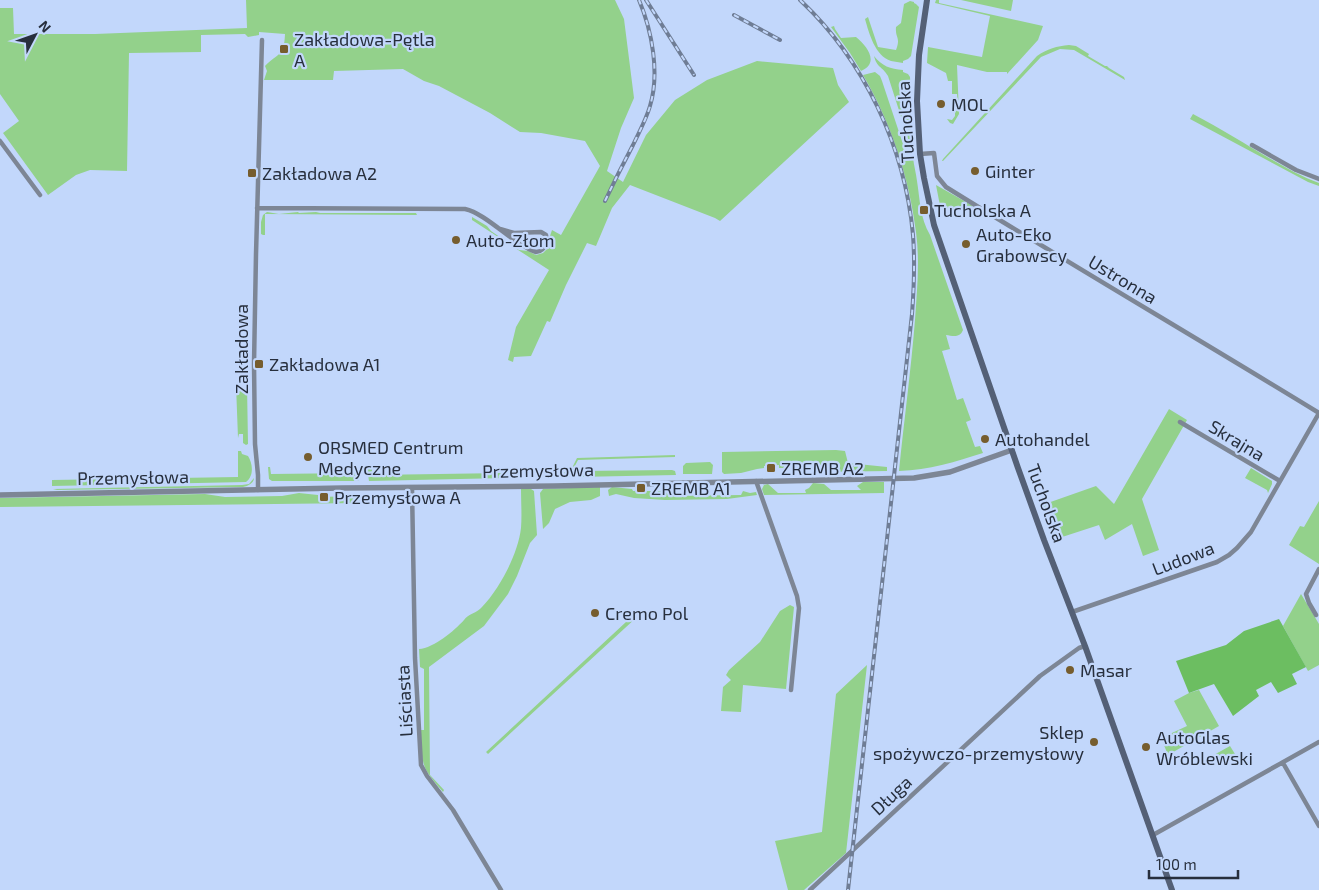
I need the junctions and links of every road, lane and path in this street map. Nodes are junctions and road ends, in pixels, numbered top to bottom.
1 (927, 0) edge
2 (262, 40) dead end
3 (0, 141) edge
4 (1252, 145) dead end
5 (920, 154) junction
6 (1319, 179) edge
7 (40, 195) dead end
8 (257, 208) junction
9 (500, 230) junction
10 (1319, 413) edge
11 (1180, 422) dead end
12 (1012, 450) junction
13 (756, 481) junction
14 (1280, 481) junction
15 (412, 488) junction
16 (258, 490) junction
17 (0, 494) edge
18 (1319, 569) edge
19 (1072, 612) junction
20 (1316, 615) dead end
21 (1085, 646) junction
22 (791, 690) dead end
23 (1319, 742) edge
24 (1283, 762) junction
25 (1319, 826) edge
26 (1153, 835) junction
27 (501, 890) edge
28 (810, 890) edge
29 (1172, 890) edge

1 - 5 main road, Tucholska
2 - 8 street, Zakładowa
3 - 7 street
4 - 6 street
5 - 10 street, Ustronna
5 - 12 main road, Tucholska
8 - 9 street
8 - 16 street, Zakładowa
9 - 9 street
10 - 14 street, Ludowa
11 - 14 street, Skrajna
12 - 13 street, Przemysłowa
12 - 19 main road, Tucholska
13 - 15 street, Przemysłowa
13 - 22 street
14 - 19 street, Ludowa
15 - 16 street, Przemysłowa
15 - 27 street, Liściasta
16 - 17 street, Przemysłowa
18 - 20 street
19 - 21 main road, Tucholska
21 - 26 main road, Tucholska
21 - 28 street, Długa
23 - 24 street
24 - 25 street
24 - 26 street
26 - 29 main road, Tucholska

